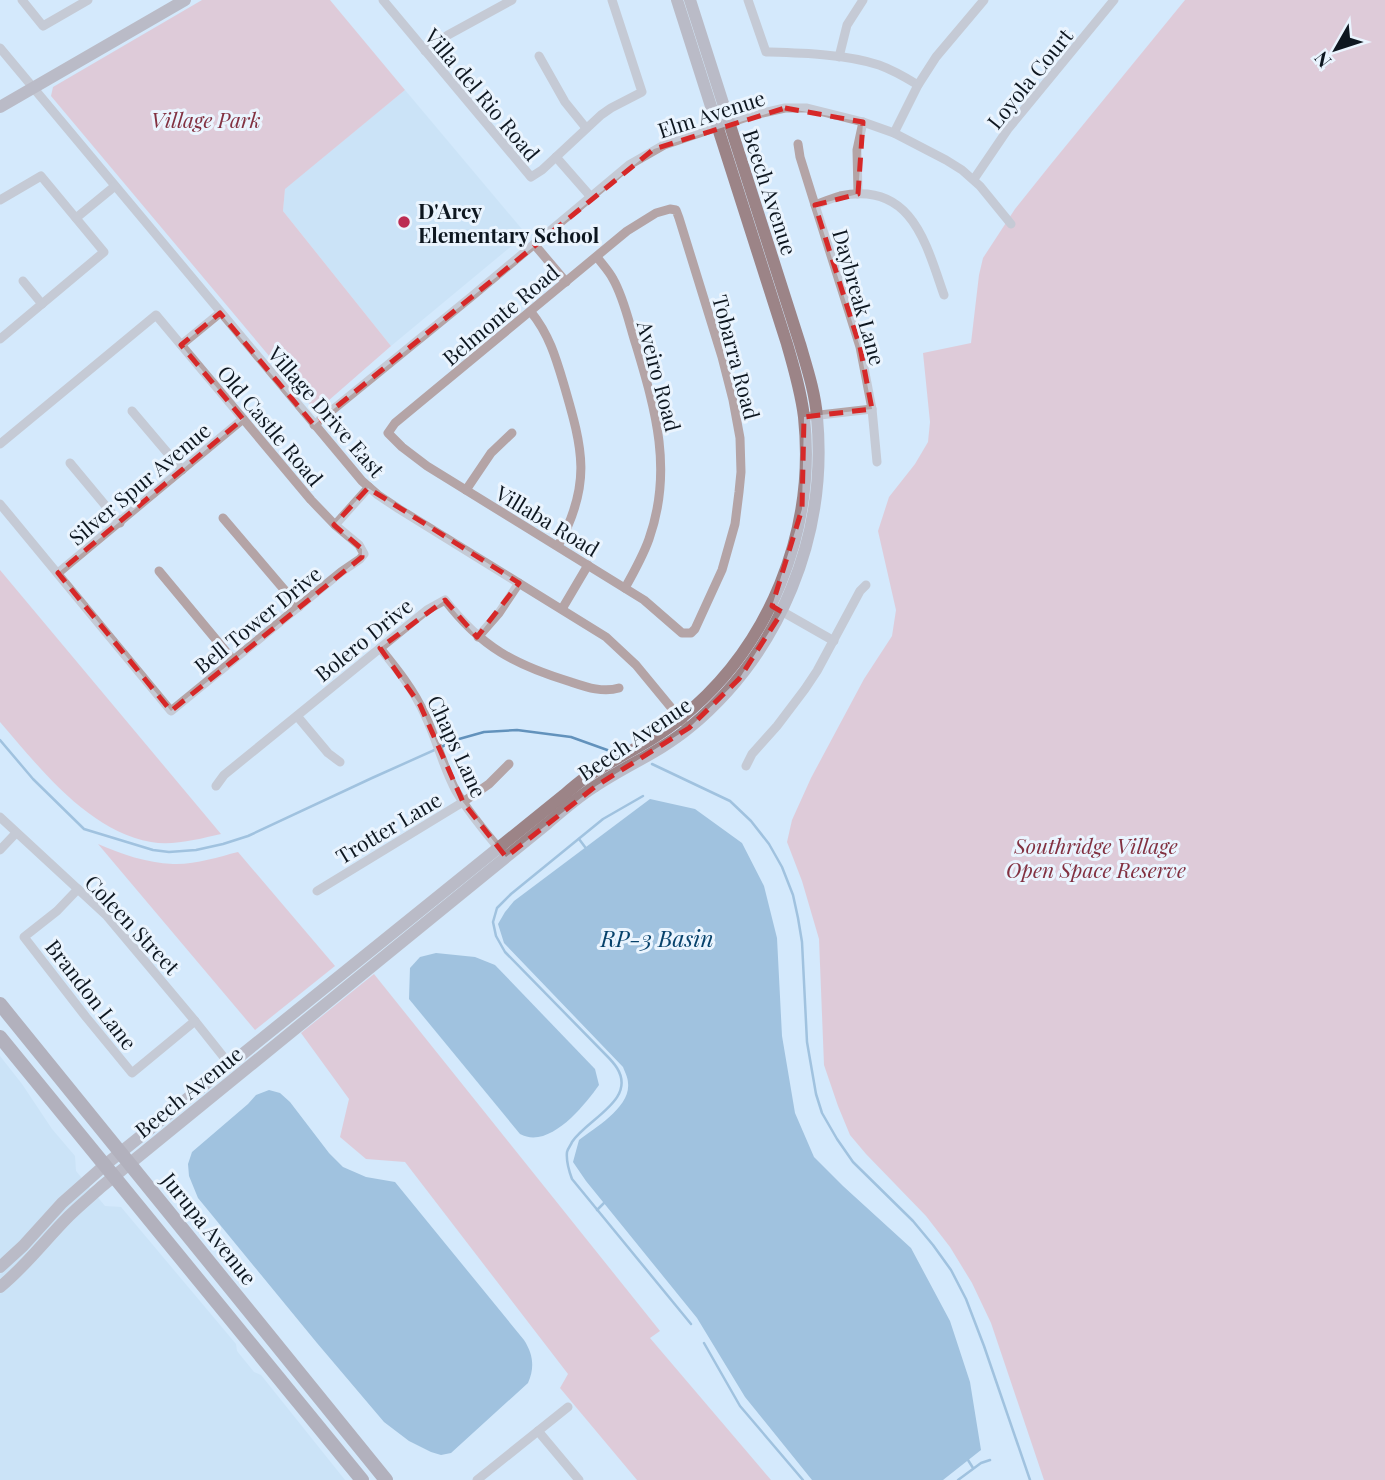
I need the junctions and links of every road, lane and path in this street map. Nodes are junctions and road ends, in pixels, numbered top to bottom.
1 (22, 0) edge
2 (88, 0) edge
3 (185, 0) edge
4 (383, 0) edge
5 (512, 0) edge
6 (612, 0) edge
7 (677, 0) edge
8 (690, 0) edge
9 (748, 0) edge
10 (863, 0) edge
11 (984, 0) edge
12 (1114, 0) edge
13 (0, 48) edge
14 (425, 51) junction
15 (539, 56) dead end
16 (839, 57) junction
17 (918, 85) junction
18 (33, 88) junction
19 (0, 107) edge
20 (863, 122) junction
21 (723, 125) junction
22 (586, 128) junction
23 (894, 133) junction
24 (798, 144) dead end
25 (556, 157) junction
26 (974, 179) junction
27 (115, 186) junction
28 (858, 194) junction
29 (591, 197) junction
30 (0, 200) edge
31 (815, 205) junction
32 (676, 210) joint
33 (76, 218) junction
34 (1011, 224) dead end
35 (534, 244) junction
36 (597, 257) junction
37 (23, 281) dead end
38 (566, 282) junction
39 (944, 295) dead end
40 (42, 304) junction
41 (531, 312) junction
42 (220, 313) junction
43 (0, 339) edge
44 (181, 345) junction
45 (872, 409) junction
46 (132, 411) dead end
47 (810, 416) junction
48 (243, 419) junction
49 (314, 425) junction
50 (388, 433) joint
51 (512, 433) dead end
52 (0, 444) edge
53 (877, 462) dead end
54 (70, 463) dead end
55 (182, 470) junction
56 (369, 487) junction
57 (466, 490) junction
58 (0, 504) edge
59 (223, 518) dead end
60 (120, 523) junction
61 (335, 525) junction
62 (558, 546) junction
63 (364, 554) joint
64 (589, 565) junction
65 (159, 571) dead end
66 (58, 573) junction
67 (519, 583) junction
68 (866, 585) dead end
69 (625, 588) junction
70 (299, 607) junction
71 (562, 609) junction
72 (776, 609) junction
73 (691, 633) joint
74 (478, 636) junction
75 (834, 641) junction
76 (380, 648) junction
77 (233, 660) junction
78 (619, 688) dead end
79 (297, 716) junction
80 (685, 724) junction
81 (340, 762) dead end
82 (509, 764) dead end
83 (746, 766) dead end
84 (216, 786) dead end
85 (463, 802) junction
86 (0, 817) edge
87 (16, 833) junction
88 (0, 850) edge
89 (502, 853) junction
90 (78, 889) junction
91 (317, 891) dead end
92 (0, 1004) edge
93 (195, 1021) junction
94 (0, 1037) edge
95 (230, 1065) junction
96 (126, 1158) junction
97 (109, 1171) junction
98 (0, 1267) edge
99 (0, 1287) edge
100 (568, 1407) dead end
101 (538, 1431) junction
102 (574, 1478) edge
103 (362, 1480) edge
104 (386, 1480) edge
105 (477, 1480) edge

1 - 2 street
3 - 18 street
4 - 14 street, Villa del Rio Road
5 - 14 street
6 - 22 street
7 - 21 street, Beech Avenue
8 - 21 street, Beech Avenue
9 - 16 street
10 - 16 street
11 - 17 street
12 - 26 street, Loyola Court
13 - 18 street, Village Drive East
14 - 25 street, Villa del Rio Road
15 - 22 street
16 - 17 street
17 - 23 street
18 - 19 street
18 - 27 street, Village Drive East
20 - 21 street, Elm Avenue
20 - 23 street, Elm Avenue
20 - 28 street
21 - 29 street, Elm Avenue
21 - 47 street, Beech Avenue
22 - 25 street
23 - 26 street, Elm Avenue
24 - 31 street, Daybreak Lane
25 - 29 street
26 - 34 street, Elm Avenue
27 - 33 street
27 - 42 street, Village Drive East
28 - 31 street
28 - 39 street
29 - 35 street, Elm Avenue
30 - 33 street
31 - 45 street, Daybreak Lane
32 - 36 street, Belmonte Road
32 - 73 street, Tobarra Road
33 - 40 street
35 - 38 street
35 - 49 street, Elm Avenue
36 - 38 street, Belmonte Road
36 - 69 street, Aveiro Road
37 - 40 street
38 - 41 street, Belmonte Road
40 - 43 street
41 - 50 street, Belmonte Road
41 - 62 street
42 - 44 street
42 - 49 street, Village Drive East
44 - 48 street, Old Castle Road
44 - 52 street, Old Castle Road
45 - 47 street
45 - 53 street, Daybreak Lane
46 - 55 street
47 - 72 street, Beech Avenue
48 - 55 street, Silver Spur Avenue
48 - 61 street, Old Castle Road
49 - 56 street, Village Drive East
50 - 57 street, Villaba Road
51 - 57 street
54 - 60 street
55 - 60 street, Silver Spur Avenue
56 - 61 street
56 - 67 street, Village Drive East
57 - 62 street, Villaba Road
58 - 66 street
59 - 70 street
60 - 66 street, Silver Spur Avenue
61 - 63 street, Old Castle Road
62 - 64 street, Villaba Road
63 - 70 street, Bell Tower Drive
64 - 69 street, Villaba Road
64 - 71 street
65 - 77 street
66 - 77 street, Bell Tower Drive
67 - 71 street, Village Drive East
67 - 74 street
68 - 75 street
69 - 73 street, Villaba Road
70 - 77 street, Bell Tower Drive
71 - 80 street, Village Drive East
72 - 75 street
72 - 80 street, Beech Avenue
74 - 76 street, Bolero Drive
74 - 78 street, Bolero Drive
75 - 83 street
76 - 79 street, Bolero Drive
76 - 85 street, Chaps Lane
79 - 81 street
79 - 84 street, Bolero Drive
80 - 89 street, Beech Avenue
82 - 85 street, Trotter Lane
85 - 89 street, Chaps Lane
85 - 91 street, Trotter Lane
86 - 87 street, Coleen Street
87 - 88 street
87 - 90 street, Coleen Street
89 - 95 street, Beech Avenue
89 - 96 street, Beech Avenue
90 - 93 street, Coleen Street
90 - 93 street, Brandon Lane
92 - 96 main road, Jurupa Avenue
93 - 95 street, Coleen Street
94 - 97 main road, Jurupa Avenue
95 - 96 street, Beech Avenue
96 - 97 street, Beech Avenue
96 - 104 main road, Jurupa Avenue
97 - 98 street, Beech Avenue
97 - 99 street, Beech Avenue
97 - 103 main road, Jurupa Avenue
100 - 101 street
101 - 102 street
101 - 105 street

